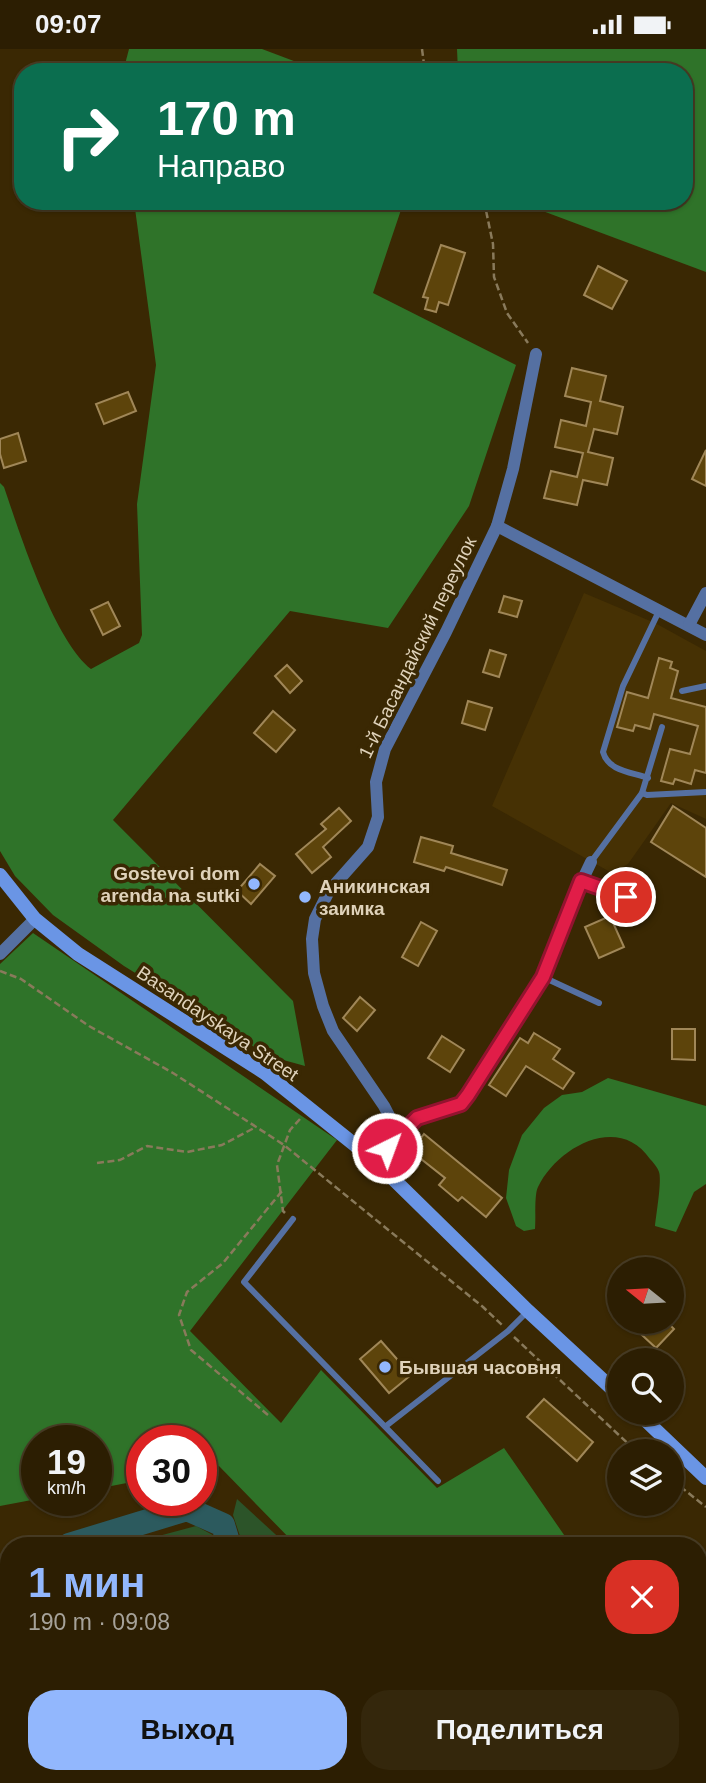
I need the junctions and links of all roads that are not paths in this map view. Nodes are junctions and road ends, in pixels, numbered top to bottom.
1 (536, 354) road end
2 (497, 526) junction
3 (706, 593) edge
4 (660, 609) junction
5 (689, 625) junction
6 (706, 635) edge
7 (706, 686) edge
8 (682, 691) dead end
9 (662, 727) dead end
10 (648, 778) junction
11 (706, 792) edge
12 (642, 793) junction
13 (591, 862) joint
14 (0, 875) edge
15 (581, 881) junction
16 (649, 905) dead end
17 (35, 919) junction
18 (0, 954) edge
19 (543, 977) junction
20 (599, 1003) dead end
21 (399, 1135) junction
22 (375, 1161) junction
23 (293, 1219) road end
24 (528, 1311) junction
25 (607, 1384) edge
26 (651, 1425) edge
27 (386, 1426) junction
28 (706, 1478) edge
29 (438, 1481) dead end

1 - 2 street, 1-й Басандайский переулок
2 - 4 street
2 - 21 street, 1-й Басандайский переулок
3 - 5 street
4 - 5 street
4 - 10 lane
5 - 6 street
7 - 8 lane
9 - 10 lane
10 - 12 lane
11 - 12 lane
12 - 13 lane
13 - 15 street
14 - 17 street, Basandayskaya Street
15 - 16 lane
15 - 19 street
17 - 18 street
17 - 22 street, Basandayskaya Street
19 - 20 lane
19 - 21 street
21 - 22 street
22 - 24 street, Basandayskaya Street
23 - 27 lane
24 - 25 street, Basandayskaya Street
24 - 27 lane
26 - 28 street
27 - 29 lane

